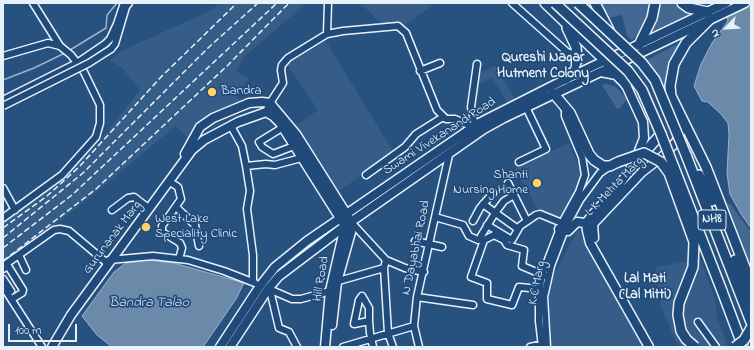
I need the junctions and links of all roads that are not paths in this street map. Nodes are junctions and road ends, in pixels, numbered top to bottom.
1 (33, 3) edge
2 (124, 3) edge
3 (129, 3) edge
4 (328, 3) edge
5 (512, 3) edge
6 (545, 3) edge
7 (556, 3) edge
8 (578, 3) edge
9 (595, 3) edge
10 (655, 3) edge
11 (682, 3) edge
12 (726, 3) edge
13 (745, 3) edge
14 (720, 11) junction
15 (708, 16) junction
16 (562, 19) junction
17 (609, 31) junction
18 (327, 34) junction
19 (639, 44) junction
20 (60, 46) junction
21 (3, 56) edge
22 (577, 56) junction
23 (604, 60) junction
24 (77, 62) junction
25 (440, 63) dead end
26 (477, 64) dead end
27 (611, 67) junction
28 (420, 71) junction
29 (600, 72) junction
30 (566, 79) junction
31 (626, 85) junction
32 (554, 94) junction
33 (3, 100) edge
34 (270, 103) junction
35 (565, 105) junction
36 (3, 106) edge
37 (526, 107) junction
38 (266, 112) junction
39 (678, 112) junction
40 (443, 117) junction
41 (231, 126) junction
42 (286, 126) junction
43 (474, 126) junction
44 (661, 134) junction
45 (294, 146) junction
46 (644, 153) junction
47 (449, 155) junction
48 (686, 155) junction
49 (310, 156) junction
50 (301, 159) junction
51 (519, 162) dead end
52 (614, 164) junction
53 (634, 164) junction
54 (246, 166) junction
55 (644, 171) junction
56 (366, 175) dead end
57 (170, 182) junction
58 (508, 183) dead end
59 (625, 185) junction
60 (3, 188) edge
61 (377, 193) junction
62 (493, 193) dead end
63 (514, 195) junction
64 (382, 201) junction
65 (483, 204) junction
66 (147, 207) junction
67 (176, 207) junction
68 (15, 210) junction
69 (112, 210) dead end
70 (495, 213) junction
71 (343, 216) junction
72 (436, 217) junction
73 (3, 218) edge
74 (472, 221) dead end
75 (527, 221) junction
76 (590, 223) junction
77 (348, 224) junction
78 (487, 225) junction
79 (563, 227) junction
80 (518, 229) junction
81 (327, 239) junction
82 (415, 241) dead end
83 (430, 244) junction
84 (199, 246) dead end
85 (442, 247) dead end
86 (339, 251) junction
87 (19, 255) junction
88 (179, 259) junction
89 (386, 260) junction
90 (109, 261) junction
91 (3, 267) edge
92 (384, 268) junction
93 (26, 270) dead end
94 (424, 272) junction
95 (545, 276) junction
96 (3, 279) edge
97 (334, 282) junction
98 (751, 284) edge
99 (4, 287) edge
100 (263, 287) junction
101 (330, 291) junction
102 (541, 292) junction
103 (14, 298) junction
104 (417, 298) junction
105 (751, 302) edge
106 (78, 304) junction
107 (474, 305) dead end
108 (370, 321) dead end
109 (698, 322) dead end
110 (751, 322) edge
111 (414, 326) junction
112 (751, 328) edge
113 (388, 333) junction
114 (371, 339) junction
115 (353, 345) edge
116 (544, 345) edge
117 (42, 347) edge
118 (47, 347) edge
119 (52, 347) edge
120 (220, 347) edge
121 (230, 347) edge
122 (297, 347) edge
123 (325, 347) edge
124 (330, 347) edge
125 (343, 347) edge
126 (373, 347) edge
127 (393, 347) edge
128 (419, 347) edge
129 (530, 347) edge
130 (649, 347) edge
131 (654, 347) edge
132 (695, 347) edge
133 (716, 347) edge
134 (735, 347) edge
135 (743, 347) edge

1 - 20 street
2 - 24 street
3 - 36 street, bridge
4 - 18 street
5 - 22 street
6 - 16 highway
7 - 44 highway, bridge
8 - 17 highway, bridge
9 - 17 highway
10 - 19 highway
11 - 15 highway
12 - 14 main road
13 - 14 main road
14 - 15 main road, Swami Vivekanand Road
15 - 19 main road, Swami Vivekanand Road
15 - 27 main road, Swami Vivekanand Road
15 - 39 highway
16 - 22 highway
16 - 23 highway
17 - 48 highway, bridge
18 - 28 street
18 - 34 street
19 - 23 main road, Swami Vivekanand Road
20 - 21 street
20 - 24 street
22 - 30 highway
23 - 27 highway
23 - 30 main road, Swami Vivekanand Road
24 - 33 street
24 - 68 street
25 - 28 street
26 - 43 street
27 - 29 main road, Swami Vivekanand Road
27 - 31 highway
28 - 40 street
29 - 31 main road
29 - 32 main road, Swami Vivekanand Road
30 - 43 main road, Swami Vivekanand Road
31 - 53 main road, L K Mehta Marg
32 - 35 highway
32 - 37 main road, Swami Vivekanand Road
34 - 38 street
34 - 42 main road
34 - 66 main road
35 - 52 highway
35 - 79 street
37 - 47 main road, Swami Vivekanand Road
37 - 51 street
38 - 41 main road, Gurunanak Marg
38 - 42 main road
39 - 55 main road, L K Mehta Marg
39 - 98 highway
40 - 43 street
40 - 56 street
41 - 54 street
41 - 57 main road, Gurunanak Marg
42 - 45 main road
42 - 45 street
42 - 49 main road
43 - 61 main road, Swami Vivekanand Road
44 - 46 highway
44 - 135 highway, bridge
45 - 50 main road
46 - 52 highway, bridge
46 - 132 highway, bridge
47 - 64 main road, Swami Vivekanand Road
47 - 72 street, N Dayabhai Road
48 - 105 highway
48 - 110 highway, NH8
49 - 50 street
49 - 71 main road
50 - 54 street
50 - 71 main road
52 - 79 street
53 - 55 main road
53 - 59 main road, L K Mehta Marg
54 - 100 street
55 - 59 main road, L K Mehta Marg
57 - 67 street
57 - 90 main road, Gurunanak Marg
58 - 63 street
59 - 76 main road, L K Mehta Marg
60 - 68 street
61 - 64 main road
61 - 71 main road, Swami Vivekanand Road
62 - 65 street
63 - 70 street
63 - 75 street
64 - 77 main road, Swami Vivekanand Road
65 - 70 street
65 - 74 street
66 - 69 street
66 - 90 main road
67 - 84 street
67 - 88 street
68 - 73 street
70 - 78 street
70 - 80 street
71 - 77 main road
71 - 100 main road, Swami Vivekanand Road
72 - 78 street
72 - 83 street, N Dayabhai Road
75 - 79 street
75 - 80 street
76 - 79 main road
76 - 130 main road, L K Mehta Marg
76 - 131 main road, L K Mehta Marg
77 - 81 main road, Swami Vivekanand Road
77 - 86 main road, Hill Road
77 - 89 street
77 - 97 main road, Hill Road
78 - 80 street
79 - 95 street, K C Marg
81 - 86 main road
81 - 100 main road, Swami Vivekanand Road
82 - 83 street
83 - 85 street
83 - 94 street, N Dayabhai Road
86 - 97 main road, Hill Road
87 - 90 street
87 - 91 street
87 - 93 street
88 - 90 street
88 - 100 street
89 - 92 street
89 - 94 street
90 - 106 main road, Gurunanak Marg
91 - 103 street
92 - 97 street
92 - 113 street
94 - 104 street, N Dayabhai Road
95 - 102 street, K C Marg
95 - 102 street
96 - 99 street
97 - 101 main road, Hill Road
97 - 124 main road, Hill Road
99 - 103 street
100 - 101 street
100 - 120 main road, Swami Vivekanand Road
100 - 121 main road, Swami Vivekanand Road
100 - 122 street
101 - 123 main road, Hill Road
102 - 116 street, K C Marg
103 - 117 street
104 - 107 street
104 - 111 street, N Dayabhai Road
106 - 118 main road, Gurunanak Marg
106 - 119 main road, Gurunanak Marg
108 - 114 street
109 - 133 street
111 - 113 street
111 - 128 street, N Dayabhai Road
112 - 134 highway, bridge
113 - 114 street
113 - 127 street
114 - 115 street
114 - 126 street
115 - 125 street
116 - 129 street

